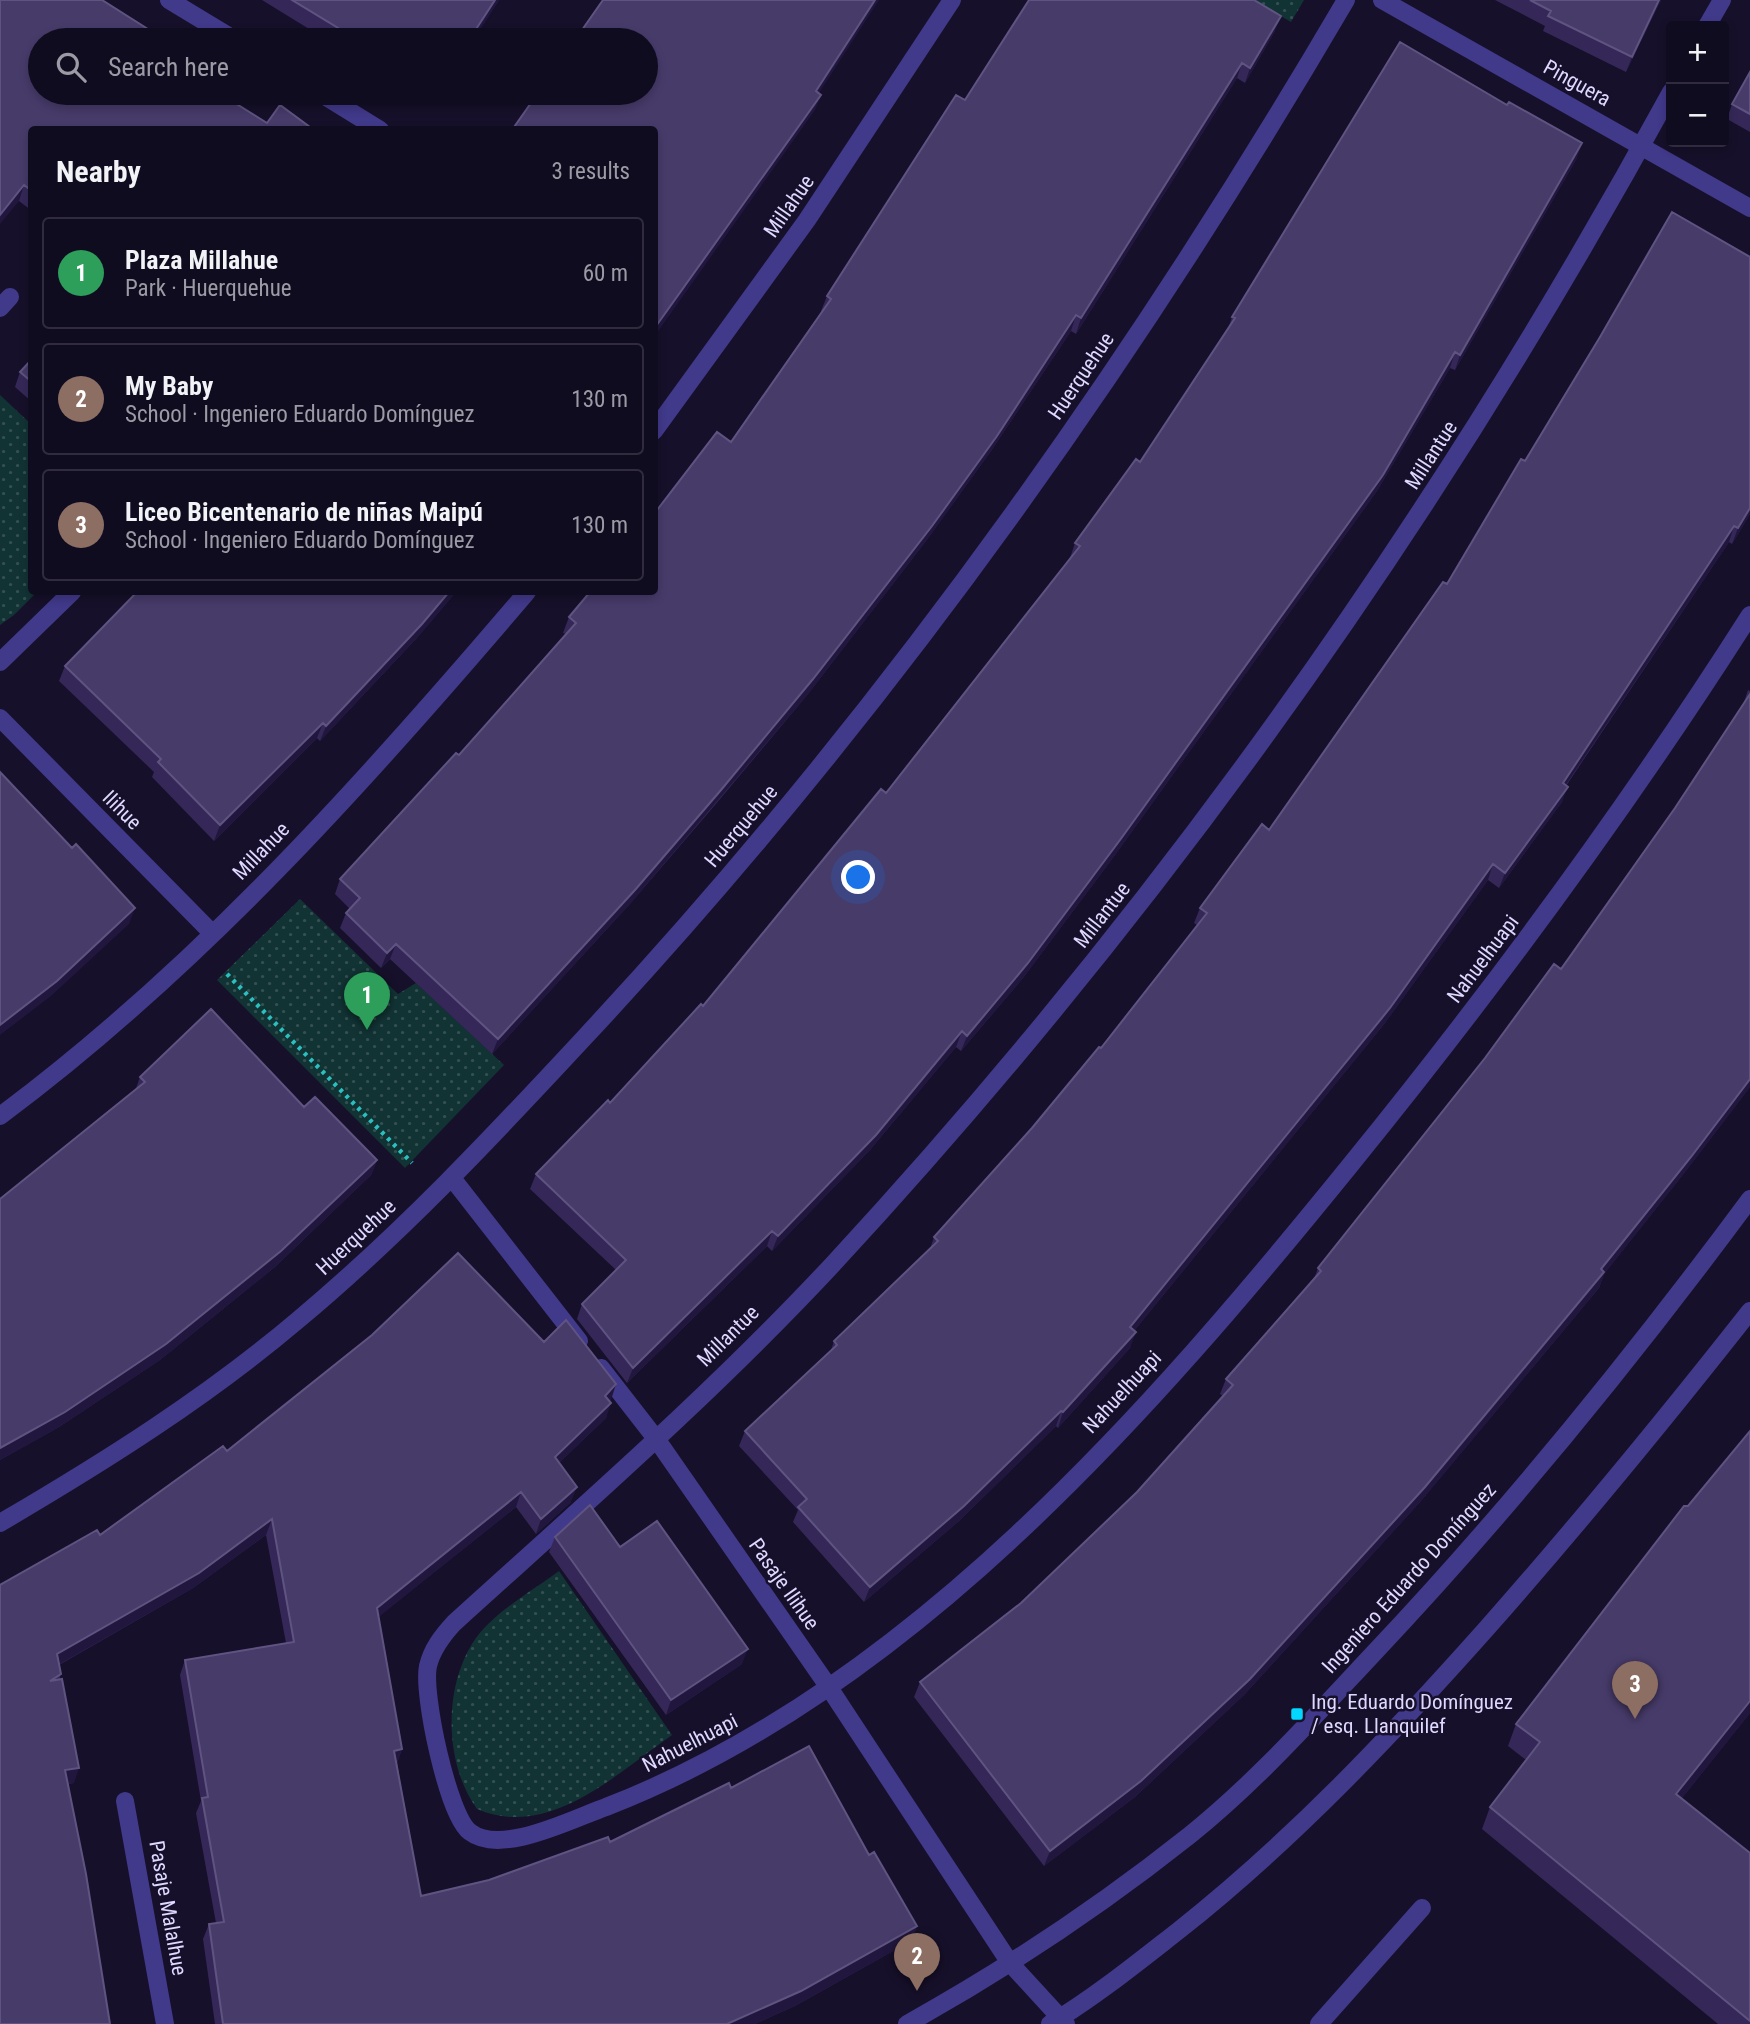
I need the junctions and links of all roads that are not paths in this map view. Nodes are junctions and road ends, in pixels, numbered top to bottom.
1 (169, 0) edge
2 (952, 0) edge
3 (1346, 0) edge
4 (1381, 0) edge
5 (1722, 0) edge
6 (1710, 21) edge
7 (215, 28) edge
8 (1666, 101) edge
9 (339, 105) edge
10 (374, 126) edge
11 (1642, 145) junction
12 (1750, 208) edge
13 (658, 425) edge
14 (69, 595) edge
15 (524, 595) edge
16 (1750, 615) edge
17 (0, 662) edge
18 (0, 718) edge
19 (212, 933) junction
20 (0, 1116) edge
21 (452, 1178) junction
22 (1750, 1199) edge
23 (1750, 1311) edge
24 (657, 1440) junction
25 (0, 1523) edge
26 (432, 1654) joint
27 (828, 1686) junction
28 (125, 1801) dead end
29 (1422, 1908) dead end
30 (1010, 1963) junction
31 (1059, 2022) edge
32 (165, 2024) edge
33 (907, 2024) edge
34 (1319, 2024) edge

1 - 7 street
2 - 13 street, Millahue
3 - 21 street, Huerquehue
4 - 11 street, Pinguera
5 - 6 street
8 - 11 street, Millantue
9 - 10 street
11 - 12 street, Pinguera
11 - 24 street, Millantue
14 - 17 street
15 - 19 street, Millahue
16 - 27 street, Nahuelhuapi
18 - 19 street, Ilihue
19 - 20 street, Millahue
21 - 24 street, Pasaje Ilihue
21 - 25 street, Huerquehue
22 - 30 street, Ingeniero Eduardo Domínguez
23 - 31 street
24 - 26 street, Millantue
24 - 27 street, Pasaje Ilihue
26 - 27 street, Nahuelhuapi
27 - 30 street, Pasaje Ilihue
28 - 32 street, Pasaje Malalhue
29 - 34 street
30 - 31 street, Pasaje Ilihue
30 - 33 street, Ingeniero Eduardo Domínguez

